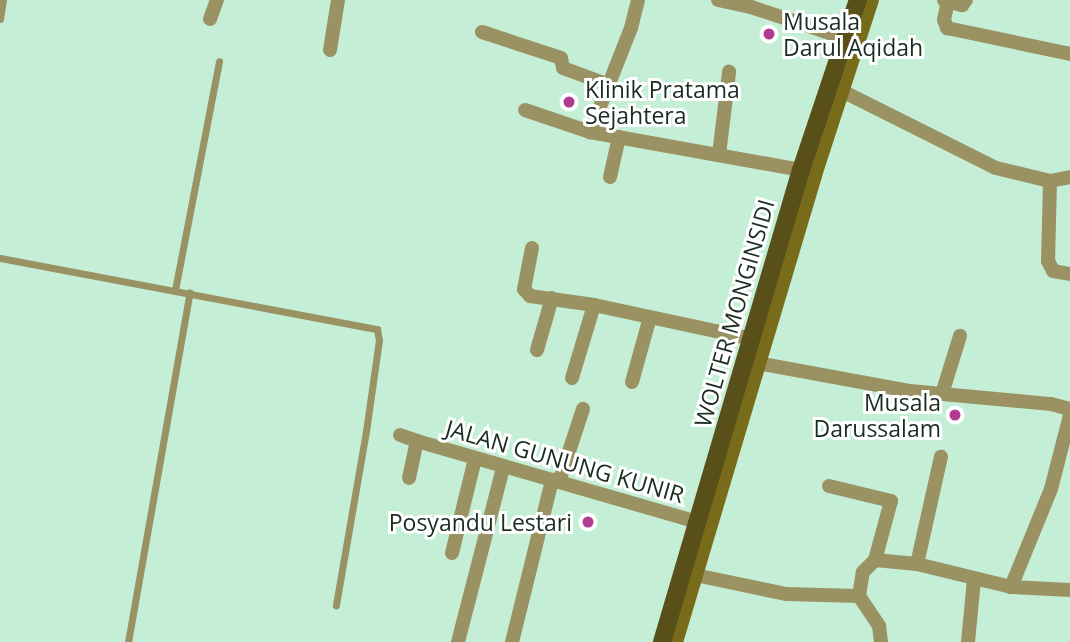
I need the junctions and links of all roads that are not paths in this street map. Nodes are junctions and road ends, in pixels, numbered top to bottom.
1 (3, 0) edge
2 (217, 0) edge
3 (338, 0) edge
4 (638, 0) edge
5 (718, 0) edge
6 (858, 0) edge
7 (870, 0) edge
8 (966, 0) edge
9 (946, 1) edge
10 (0, 19) edge
11 (210, 19) dead end
12 (482, 32) dead end
13 (848, 38) junction
14 (330, 50) dead end
15 (1070, 54) edge
16 (219, 61) dead end
17 (729, 72) dead end
18 (609, 85) junction
19 (842, 91) junction
20 (525, 110) dead end
21 (590, 132) junction
22 (619, 137) junction
23 (719, 155) junction
24 (801, 170) junction
25 (610, 177) dead end
26 (1070, 177) edge
27 (1051, 181) junction
28 (532, 248) dead end
29 (0, 258) edge
30 (1070, 274) edge
31 (175, 290) junction
32 (190, 292) junction
33 (552, 299) junction
34 (594, 306) junction
35 (650, 317) junction
36 (759, 331) junction
37 (960, 336) dead end
38 (537, 350) dead end
39 (757, 363) junction
40 (572, 378) dead end
41 (632, 382) dead end
42 (942, 394) junction
43 (583, 409) dead end
44 (1070, 409) edge
45 (1070, 415) edge
46 (400, 435) dead end
47 (417, 441) junction
48 (941, 457) dead end
49 (475, 459) junction
50 (503, 468) junction
51 (409, 478) dead end
52 (555, 481) junction
53 (829, 486) dead end
54 (697, 522) junction
55 (452, 553) dead end
56 (875, 560) junction
57 (917, 564) junction
58 (695, 575) junction
59 (974, 580) junction
60 (1012, 587) junction
61 (1070, 590) edge
62 (859, 597) junction
63 (337, 605) dead end
64 (128, 642) edge
65 (458, 642) edge
66 (512, 642) edge
67 (662, 642) edge
68 (674, 642) edge
69 (881, 642) edge
70 (968, 642) edge

1 - 10 lane
2 - 11 street
3 - 14 street
4 - 18 street
5 - 13 street
6 - 13 main road, WOLTER MONGINSIDI
7 - 19 main road, WOLTER MONGINSIDI
8 - 9 street
9 - 15 street
12 - 18 street
13 - 24 main road, WOLTER MONGINSIDI
16 - 31 lane
17 - 23 street
18 - 21 street
19 - 27 street
19 - 36 main road, WOLTER MONGINSIDI
20 - 21 street
21 - 22 street
22 - 23 street
22 - 25 street
23 - 24 street
24 - 36 main road, WOLTER MONGINSIDI
26 - 27 street
27 - 30 street
28 - 33 street
29 - 31 lane
31 - 32 lane
32 - 63 lane
32 - 64 lane
33 - 34 street
33 - 38 street
34 - 35 street
34 - 40 street
35 - 36 street
35 - 41 street
36 - 39 main road, WOLTER MONGINSIDI
36 - 54 main road, WOLTER MONGINSIDI
37 - 42 street
39 - 42 street
39 - 58 main road, WOLTER MONGINSIDI
42 - 44 street
43 - 52 street
45 - 60 street
46 - 47 street
47 - 49 street, JALAN GUNUNG KUNIR
47 - 51 street, JALAN GUNUNG KUNIR
48 - 57 street
49 - 50 street, JALAN GUNUNG KUNIR
49 - 55 street
50 - 52 street, JALAN GUNUNG KUNIR
50 - 65 street
52 - 54 street, JALAN GUNUNG KUNIR
52 - 66 street
53 - 56 street
54 - 67 main road, WOLTER MONGINSIDI
56 - 57 street
56 - 62 street
57 - 59 street
58 - 62 street
58 - 68 main road, WOLTER MONGINSIDI
59 - 60 street
59 - 70 street
60 - 61 street
62 - 69 street

